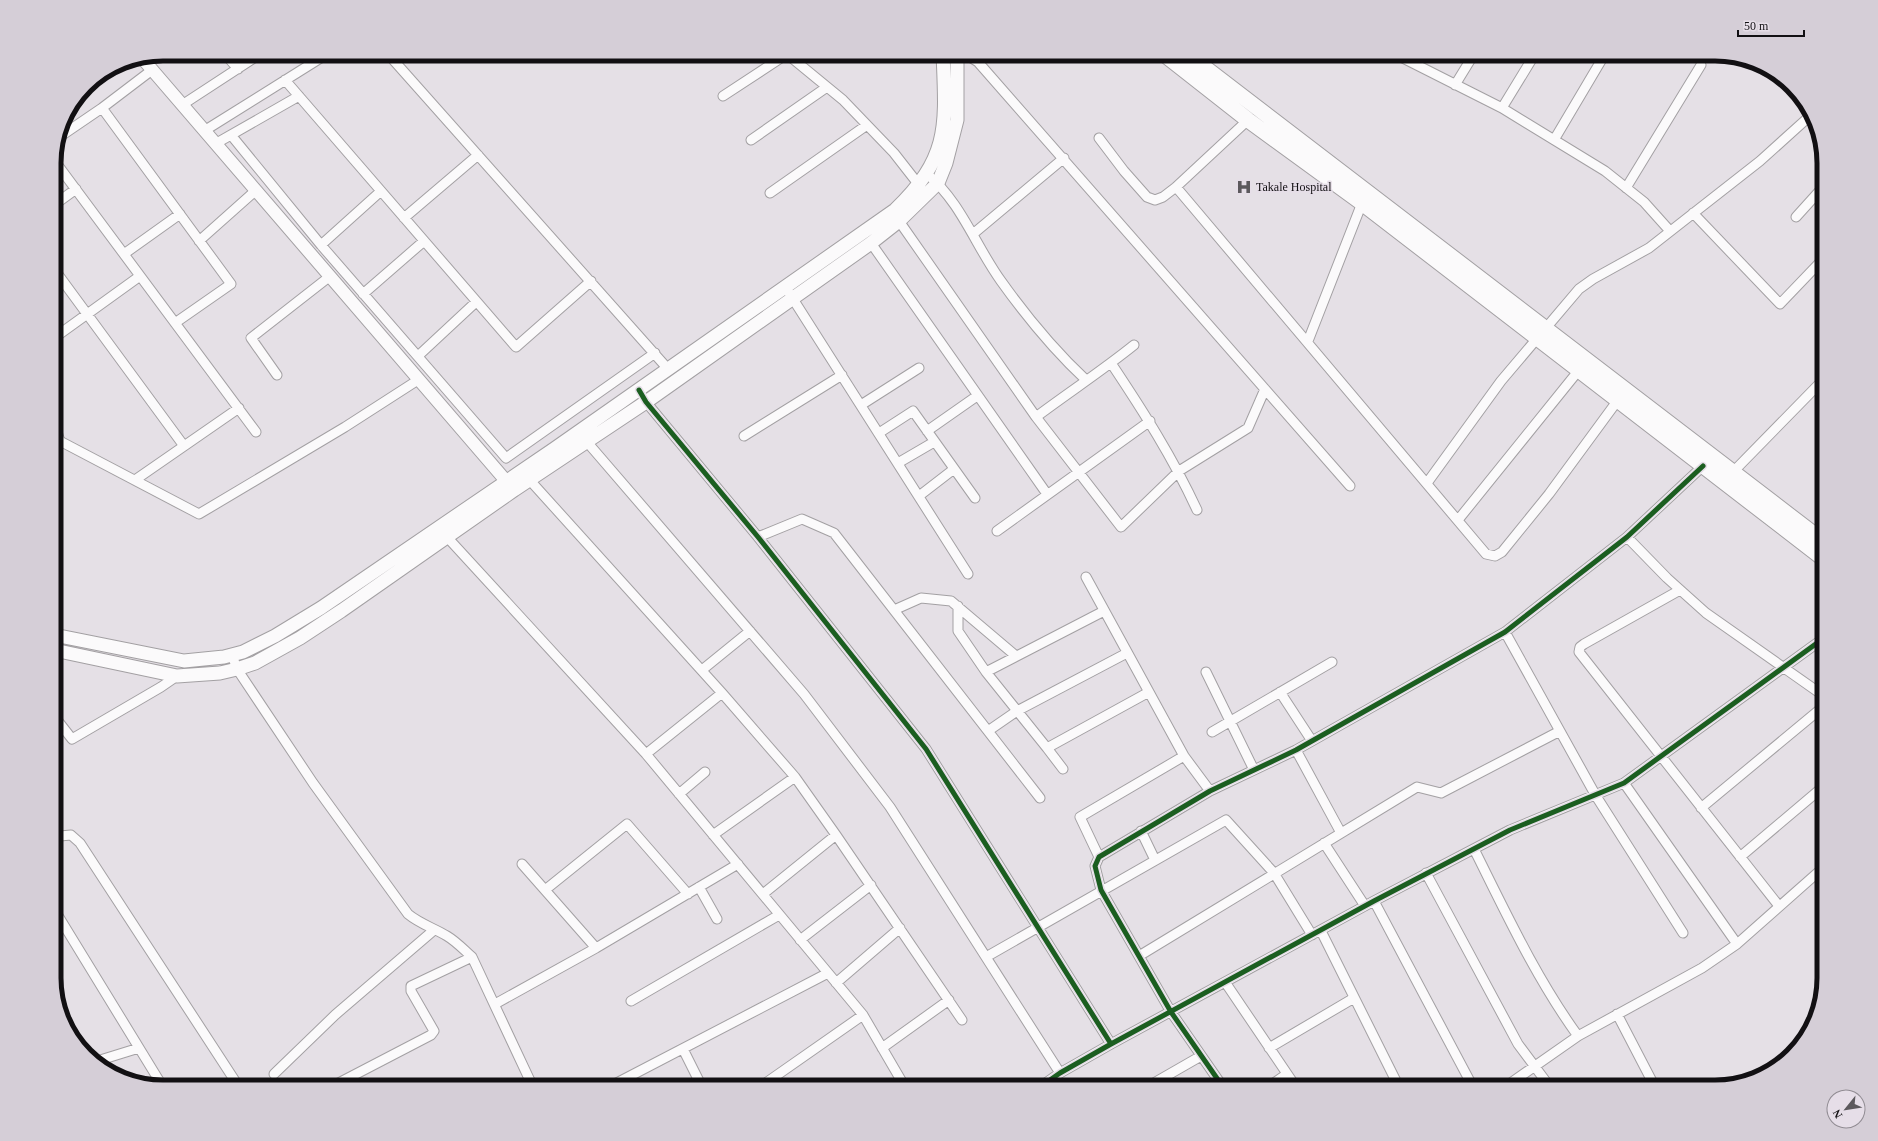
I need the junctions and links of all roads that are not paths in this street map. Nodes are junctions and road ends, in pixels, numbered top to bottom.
1 (231, 61) edge
2 (250, 61) edge
3 (316, 61) edge
4 (394, 61) edge
5 (776, 61) edge
6 (795, 61) edge
7 (943, 61) edge
8 (957, 61) edge
9 (976, 61) edge
10 (1173, 61) edge
11 (1195, 61) edge
12 (1409, 61) edge
13 (1470, 61) edge
14 (1531, 61) edge
15 (1601, 61) edge
16 (146, 63) edge
17 (1701, 65) dead end
18 (238, 69) junction
19 (152, 70) junction
20 (285, 80) junction
21 (1455, 85) junction
22 (827, 87) junction
23 (299, 96) junction
24 (723, 96) dead end
25 (182, 105) junction
26 (102, 108) junction
27 (1502, 108) junction
28 (1807, 119) edge
29 (1248, 120) junction
30 (867, 125) junction
31 (204, 131) junction
32 (66, 133) edge
33 (230, 135) junction
34 (1099, 138) dead end
35 (751, 140) dead end
36 (1554, 140) junction
37 (215, 144) junction
38 (478, 155) junction
39 (1064, 158) junction
40 (61, 169) edge
41 (927, 174) junction
42 (938, 183) junction
43 (919, 185) junction
44 (1176, 187) junction
45 (1626, 188) junction
46 (76, 189) junction
47 (255, 191) junction
48 (380, 191) junction
49 (770, 193) dead end
50 (1817, 194) edge
51 (61, 200) edge
52 (1362, 203) junction
53 (1693, 213) junction
54 (180, 214) junction
55 (1796, 217) dead end
56 (404, 218) junction
57 (899, 221) junction
58 (1670, 231) junction
59 (973, 234) junction
60 (199, 241) junction
61 (424, 241) junction
62 (871, 243) junction
63 (321, 245) junction
64 (124, 254) junction
65 (1817, 265) edge
66 (140, 276) junction
67 (329, 276) junction
68 (61, 279) edge
69 (591, 281) junction
70 (790, 293) junction
71 (364, 294) junction
72 (476, 302) junction
73 (87, 314) junction
74 (175, 323) junction
75 (61, 333) edge
76 (1541, 333) junction
77 (1308, 341) junction
78 (1134, 345) dead end
79 (655, 353) junction
80 (418, 356) junction
81 (1111, 363) junction
82 (919, 368) dead end
83 (668, 369) junction
84 (1580, 370) junction
85 (277, 375) dead end
86 (842, 375) junction
87 (418, 380) junction
88 (1086, 380) junction
89 (1817, 386) edge
90 (1265, 389) junction
91 (639, 390) junction
92 (977, 396) junction
93 (1618, 400) junction
94 (646, 402) junction
95 (861, 405) junction
96 (239, 408) junction
97 (1036, 417) junction
98 (1150, 421) junction
99 (927, 431) junction
100 (256, 432) dead end
101 (879, 433) junction
102 (744, 436) dead end
103 (61, 442) edge
104 (587, 442) junction
105 (934, 442) junction
106 (184, 446) junction
107 (898, 463) junction
108 (1703, 466) junction
109 (954, 468) junction
110 (1179, 471) junction
111 (1077, 472) junction
112 (1732, 473) junction
113 (525, 475) junction
114 (135, 480) junction
115 (1427, 483) junction
116 (510, 486) junction
117 (1350, 486) dead end
118 (1047, 494) junction
119 (919, 496) junction
120 (975, 498) dead end
121 (1197, 510) dead end
122 (1458, 520) junction
123 (997, 531) dead end
124 (447, 537) junction
125 (758, 537) junction
126 (1627, 537) junction
127 (1817, 537) edge
128 (1817, 554) edge
129 (968, 574) dead end
130 (1086, 578) dead end
131 (1680, 590) junction
132 (958, 606) junction
133 (894, 610) junction
134 (1104, 611) junction
135 (750, 631) junction
136 (1505, 632) junction
137 (61, 636) edge
138 (1817, 643) edge
139 (61, 651) edge
140 (1127, 653) junction
141 (232, 655) junction
142 (1016, 656) junction
143 (1332, 662) dead end
144 (1784, 667) junction
145 (237, 669) junction
146 (702, 670) junction
147 (986, 672) junction
148 (1206, 672) dead end
149 (177, 676) junction
150 (1817, 691) edge
151 (1149, 692) junction
152 (1280, 692) junction
153 (722, 693) junction
154 (1017, 711) junction
155 (1817, 712) edge
156 (1231, 721) junction
157 (61, 725) edge
158 (988, 731) junction
159 (1560, 731) junction
160 (1212, 732) dead end
161 (1312, 741) junction
162 (1047, 748) junction
163 (1296, 750) junction
164 (646, 754) junction
165 (1184, 756) junction
166 (1661, 757) junction
167 (1063, 769) dead end
168 (1254, 770) junction
169 (705, 772) dead end
170 (795, 777) junction
171 (1624, 783) junction
172 (1210, 791) junction
173 (1817, 792) edge
174 (679, 794) junction
175 (1596, 796) junction
176 (1040, 798) dead end
177 (1701, 808) junction
178 (1141, 831) junction
179 (1341, 833) junction
180 (713, 835) junction
181 (836, 835) junction
182 (61, 837) edge
183 (1324, 844) junction
184 (1474, 849) junction
185 (1099, 857) junction
186 (1740, 857) junction
187 (1155, 860) junction
188 (522, 864) dead end
189 (738, 864) junction
190 (1274, 873) junction
191 (1426, 873) junction
192 (1817, 873) edge
193 (871, 885) junction
194 (699, 887) junction
195 (545, 890) junction
196 (1101, 890) junction
197 (688, 894) junction
198 (762, 894) junction
199 (1374, 901) junction
200 (1365, 906) junction
201 (1779, 906) junction
202 (779, 915) junction
203 (717, 919) dead end
204 (61, 920) edge
205 (1037, 927) junction
206 (900, 928) junction
207 (434, 930) junction
208 (1321, 931) junction
209 (1683, 933) dead end
210 (1312, 935) junction
211 (800, 940) junction
212 (1737, 944) junction
213 (596, 948) junction
214 (1139, 956) junction
215 (472, 957) junction
216 (986, 957) junction
217 (828, 973) junction
218 (1225, 982) junction
219 (836, 983) junction
220 (1354, 998) junction
221 (949, 1000) junction
222 (631, 1001) dead end
223 (495, 1004) junction
224 (1171, 1012) junction
225 (1618, 1014) junction
226 (863, 1015) junction
227 (962, 1020) dead end
228 (1578, 1036) junction
229 (1111, 1044) junction
230 (139, 1048) junction
231 (882, 1048) junction
232 (1269, 1048) junction
233 (683, 1049) junction
234 (1201, 1056) junction
235 (102, 1059) edge
236 (1535, 1066) junction
237 (1060, 1073) junction
238 (274, 1074) dead end
239 (1287, 1074) junction
240 (158, 1080) edge
241 (234, 1080) edge
242 (344, 1080) edge
243 (529, 1080) edge
244 (630, 1080) edge
245 (698, 1080) edge
246 (770, 1080) edge
247 (901, 1080) edge
248 (1050, 1080) edge
249 (1159, 1080) edge
250 (1218, 1080) edge
251 (1278, 1080) edge
252 (1291, 1080) edge
253 (1395, 1080) edge
254 (1469, 1080) edge
255 (1515, 1080) edge
256 (1545, 1080) edge
257 (1651, 1080) edge

1 - 18 street
2 - 18 street
3 - 20 street
4 - 38 street
5 - 24 street
6 - 22 street
7 - 41 main road
8 - 42 main road
9 - 39 street
10 - 29 main road
11 - 76 main road
12 - 21 street
13 - 21 street
14 - 27 street
15 - 36 street
16 - 19 street
17 - 45 street
18 - 25 street
19 - 25 street
19 - 26 street
20 - 23 street
20 - 31 street
21 - 27 street
22 - 30 street
22 - 35 street
23 - 33 street
23 - 48 street
25 - 31 street
26 - 32 street
26 - 54 street
27 - 36 street
28 - 53 street
29 - 44 street
29 - 52 main road
30 - 43 street
30 - 49 street
31 - 37 street
33 - 37 street
33 - 63 street
34 - 44 street
36 - 45 street
37 - 47 street
38 - 56 street
38 - 69 street
39 - 59 street
39 - 90 street
40 - 46 street
41 - 42 street
41 - 43 main road
42 - 57 main road
42 - 59 street
43 - 70 main road
44 - 77 street
45 - 58 street
46 - 51 street
46 - 64 street
47 - 60 street
47 - 67 street
48 - 56 street
48 - 63 street
50 - 55 street
52 - 76 main road
52 - 77 street
53 - 58 street
53 - 65 street
54 - 60 street
54 - 64 street
56 - 61 street
57 - 62 main road
57 - 97 street
58 - 76 street
59 - 88 street
60 - 74 street
61 - 71 street
61 - 72 street
62 - 70 main road
62 - 92 street
63 - 71 street
64 - 66 street
66 - 73 street
66 - 74 street
67 - 85 street
67 - 87 street
68 - 73 street
69 - 72 street
69 - 79 street
70 - 83 main road
70 - 86 street
70 - 94 main road
71 - 80 street
72 - 80 street
73 - 75 street
73 - 106 street
74 - 96 street
76 - 84 main road
76 - 112 main road
76 - 115 street
77 - 115 street
78 - 81 street
79 - 80 street
79 - 83 street
81 - 88 street
81 - 98 street
82 - 95 street
83 - 91 main road
84 - 93 main road
84 - 122 street
86 - 95 street
86 - 102 street
87 - 114 street
87 - 116 street
88 - 97 street
89 - 112 street
90 - 110 street
90 - 117 street
91 - 94 street
91 - 113 main road
92 - 99 street
92 - 118 street
93 - 108 main road
93 - 122 street
94 - 104 main road
94 - 125 street
95 - 101 street
96 - 100 street
96 - 106 street
97 - 111 street
98 - 110 street
98 - 111 street
99 - 101 street
99 - 105 street
101 - 107 street
103 - 114 street
104 - 113 main road
104 - 135 street
105 - 107 street
105 - 109 street
106 - 114 street
107 - 119 street
108 - 126 street
108 - 128 main road
109 - 119 street
109 - 120 street
110 - 111 street
110 - 121 street
111 - 118 street
112 - 127 main road
113 - 116 main road
113 - 146 street
115 - 122 street
116 - 124 main road
116 - 141 main road
118 - 123 street
119 - 129 street
124 - 145 main road
124 - 164 street
125 - 133 street
125 - 205 street
126 - 131 street
126 - 136 street
130 - 134 street
131 - 144 street
131 - 166 street
132 - 133 street
132 - 142 street
132 - 147 street
133 - 158 street
134 - 140 street
134 - 142 street
135 - 146 street
135 - 216 street
136 - 159 street
136 - 161 street
137 - 141 main road
138 - 144 street
139 - 149 main road
140 - 151 street
140 - 154 street
141 - 145 street
142 - 147 street
143 - 152 street
144 - 150 street
144 - 166 street
145 - 149 main road
145 - 207 street
146 - 153 street
147 - 154 street
148 - 156 street
149 - 157 street
151 - 162 street
151 - 165 street
152 - 156 street
152 - 161 street
153 - 164 street
153 - 170 street
154 - 158 street
154 - 162 street
155 - 177 street
156 - 160 street
156 - 168 street
158 - 176 street
159 - 175 street
159 - 179 street
161 - 163 street
162 - 167 street
163 - 168 street
163 - 179 street
164 - 174 street
165 - 172 street
165 - 185 street
166 - 171 street
166 - 177 street
168 - 172 street
169 - 174 street
170 - 180 street
170 - 181 street
171 - 175 street
171 - 212 street
172 - 178 street
173 - 186 street
174 - 180 street
175 - 184 street
175 - 209 street
177 - 186 street
178 - 185 street
178 - 187 street
179 - 183 street
180 - 189 street
181 - 193 street
181 - 198 street
182 - 241 street
183 - 190 street
183 - 200 street
184 - 191 street
184 - 228 street
185 - 196 street
186 - 201 street
187 - 190 street
187 - 196 street
188 - 195 street
189 - 194 street
189 - 198 street
190 - 210 street
190 - 214 street
191 - 199 street
191 - 236 street
192 - 201 street
193 - 206 street
193 - 211 street
194 - 197 street
194 - 203 street
195 - 197 street
195 - 213 street
196 - 205 street
196 - 214 street
197 - 213 street
198 - 202 street
199 - 200 street
199 - 254 street
200 - 208 street
201 - 212 street
202 - 211 street
202 - 222 street
204 - 230 street
205 - 216 street
205 - 229 street
206 - 219 street
206 - 221 street
207 - 215 street
207 - 238 street
208 - 210 street
208 - 220 street
210 - 218 street
211 - 217 street
212 - 225 street
213 - 223 street
214 - 224 street
215 - 223 street
215 - 242 street
216 - 237 street
217 - 219 street
217 - 233 street
218 - 224 street
218 - 232 street
219 - 226 street
220 - 232 street
220 - 253 street
221 - 227 street
221 - 231 street
223 - 243 street
224 - 229 street
224 - 234 street
225 - 228 street
225 - 257 street
226 - 231 street
226 - 246 street
228 - 236 street
229 - 237 street
230 - 235 street
230 - 240 street
231 - 247 street
232 - 239 street
233 - 244 street
233 - 245 street
234 - 249 street
234 - 250 street
236 - 255 street
236 - 256 street
237 - 248 street
239 - 251 street
239 - 252 street

